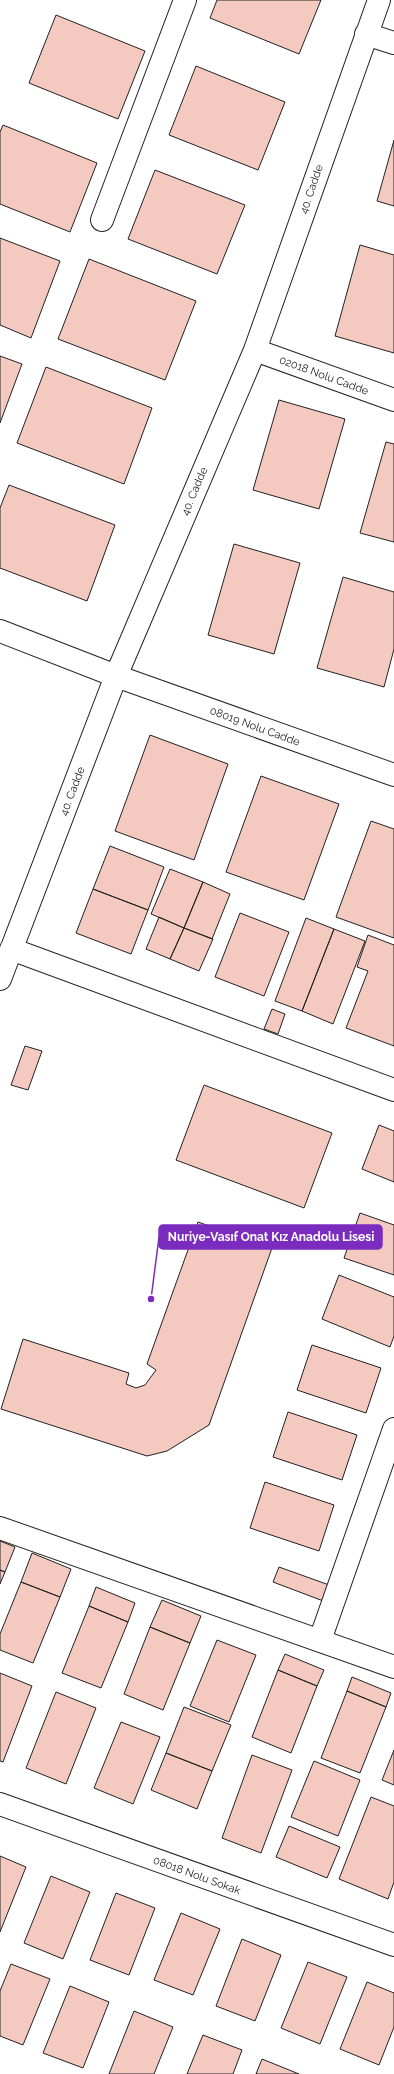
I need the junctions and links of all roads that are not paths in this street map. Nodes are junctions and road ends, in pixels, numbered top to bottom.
1 (185, 0) edge
2 (379, 0) edge
3 (366, 34) junction
4 (394, 43) edge
5 (102, 220) dead end
6 (255, 350) junction
7 (394, 400) edge
8 (0, 631) edge
9 (116, 676) junction
10 (394, 775) edge
11 (12, 949) junction
12 (0, 979) edge
13 (394, 1090) edge
14 (394, 1429) edge
15 (0, 1528) edge
16 (320, 1640) junction
17 (394, 1667) edge
18 (0, 1804) edge
19 (394, 1945) edge

1 - 5 street
2 - 3 street, 40. Cadde
3 - 4 street
3 - 6 street, 40. Cadde
6 - 7 street, 02018 Nolu Cadde
6 - 9 street, 40. Cadde
8 - 9 street, 08019 Nolu Cadde
9 - 10 street, 08019 Nolu Cadde
9 - 11 street, 40. Cadde
11 - 12 street, 40. Cadde
11 - 13 street
14 - 16 street
15 - 16 street
16 - 17 street
18 - 19 street, 08018 Nolu Sokak

